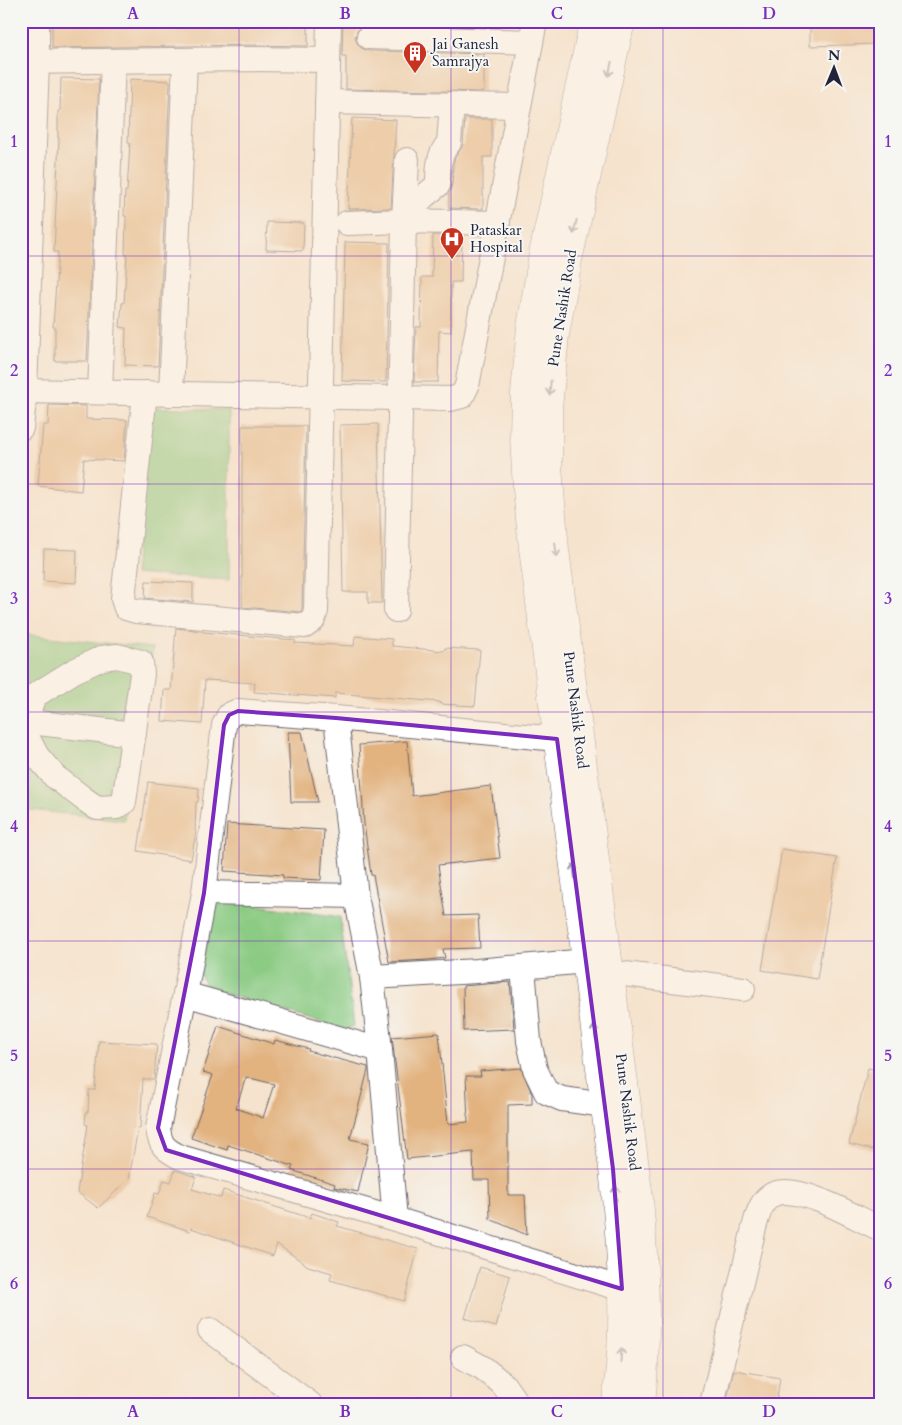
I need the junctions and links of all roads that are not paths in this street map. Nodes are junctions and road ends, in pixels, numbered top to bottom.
1 (37, 21) edge
2 (329, 21) edge
3 (594, 21) edge
4 (621, 21) edge
5 (533, 32) edge
6 (369, 37) dead end
7 (186, 60) junction
8 (328, 60) junction
9 (113, 61) junction
10 (29, 62) edge
11 (327, 102) junction
12 (452, 104) junction
13 (519, 106) junction
14 (407, 160) dead end
15 (409, 221) junction
16 (347, 223) dead end
17 (498, 223) junction
18 (23, 391) edge
19 (100, 392) junction
20 (145, 394) junction
21 (171, 394) junction
22 (321, 396) junction
23 (400, 398) junction
24 (21, 428) edge
25 (396, 610) dead end
26 (336, 718) junction
27 (23, 721) edge
28 (134, 734) junction
29 (557, 739) junction
30 (204, 893) junction
31 (356, 896) junction
32 (523, 967) junction
33 (598, 967) junction
34 (372, 977) junction
35 (743, 989) dead end
36 (185, 994) junction
37 (380, 1050) junction
38 (605, 1105) junction
39 (395, 1219) junction
40 (881, 1229) edge
41 (622, 1288) junction
42 (210, 1330) dead end
43 (463, 1357) dead end
44 (310, 1404) edge
45 (517, 1404) edge
46 (616, 1404) edge
47 (641, 1404) edge
48 (712, 1404) edge

1 - 10 street
2 - 8 street
3 - 29 highway, Pune Nashik Road
4 -> 33 highway, Pune Nashik Road
5 - 6 street
5 - 13 street
7 - 8 street
7 - 9 street
7 - 21 street
8 - 11 street
9 - 10 street
9 - 19 street
10 - 18 street
11 - 12 street
11 - 22 street
12 - 13 street
12 - 15 street
13 - 17 street
14 - 15 street
15 - 16 street
15 - 17 street
15 - 23 street
17 - 23 street
18 - 19 street
18 - 24 street
19 - 20 street
20 - 21 street
20 - 22 street
21 - 22 street
22 - 23 street
23 - 25 street
26 - 29 street
26 - 30 street
26 - 31 street
27 - 28 street
27 - 28 street
27 - 28 street
33 -> 29 highway, Pune Nashik Road
30 - 31 street
30 - 36 street
31 - 34 street
32 - 33 street
32 - 34 street
32 - 38 street
33 - 35 street
38 -> 33 highway, Pune Nashik Road
33 - 47 highway, Pune Nashik Road
34 - 37 street
36 - 37 street
36 - 39 street
37 - 39 street
41 -> 38 highway, Pune Nashik Road
39 - 41 street
40 - 48 street
46 -> 41 highway, Pune Nashik Road
42 - 44 street
43 - 45 street

